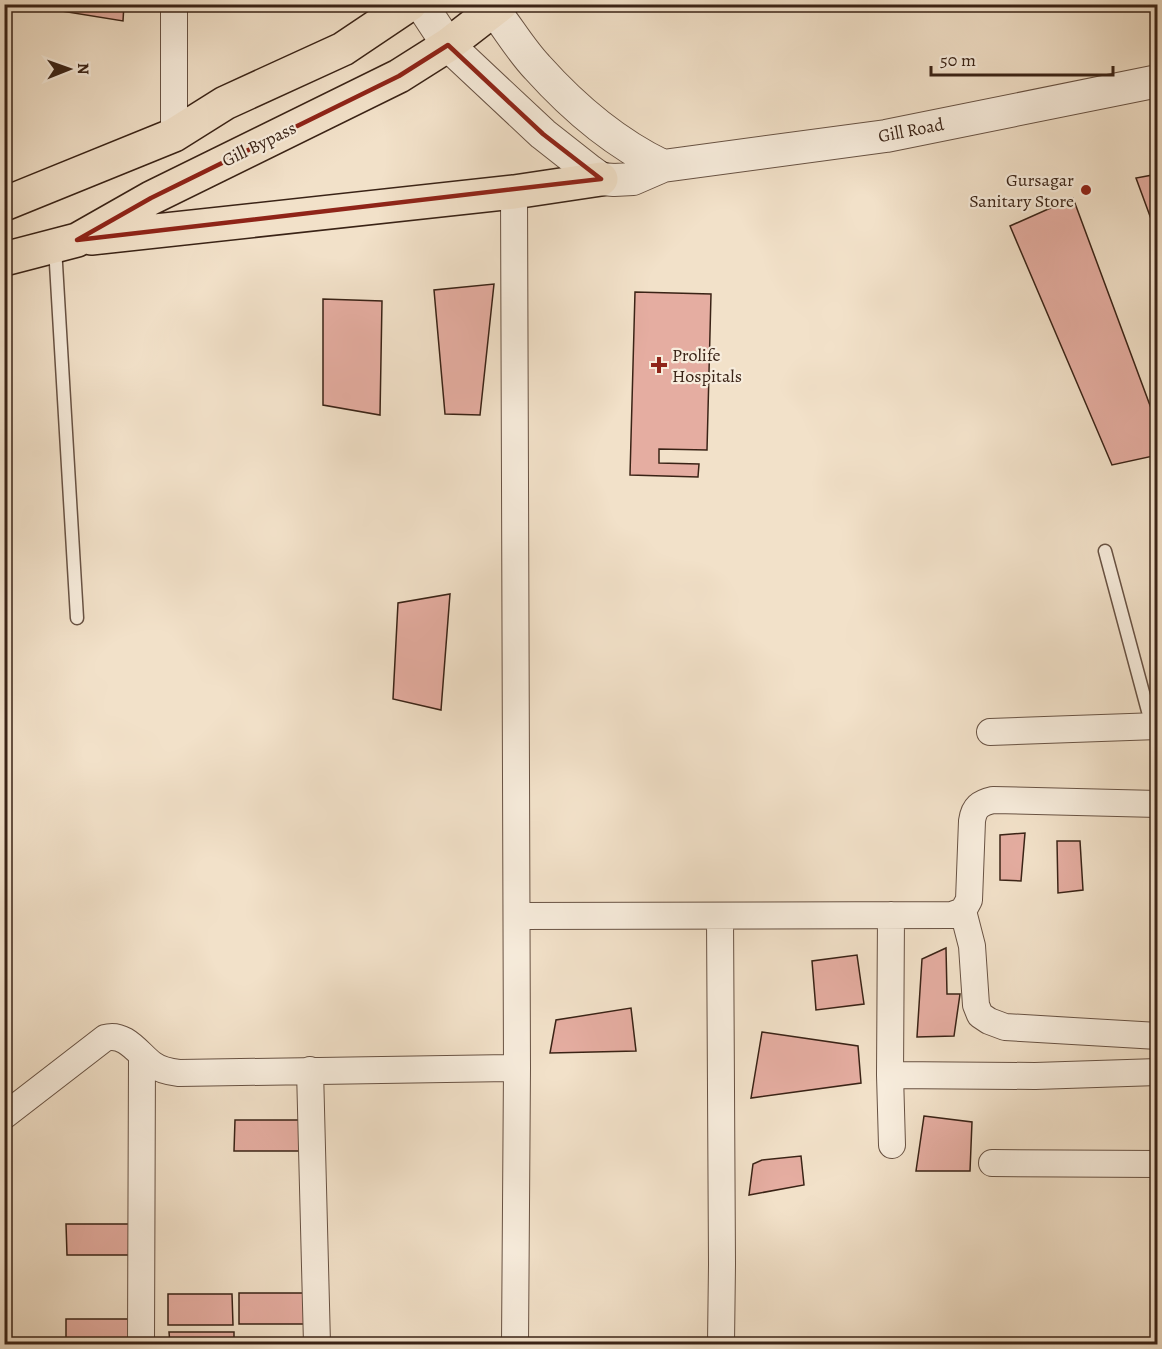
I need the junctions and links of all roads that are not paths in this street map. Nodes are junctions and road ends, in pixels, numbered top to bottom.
1 (174, 4) edge
2 (410, 4) edge
3 (421, 4) edge
4 (495, 7) edge
5 (448, 45) junction
6 (1158, 81) edge
7 (174, 135) junction
8 (663, 166) junction
9 (601, 179) junction
10 (514, 192) junction
11 (4, 204) edge
12 (66, 243) junction
13 (4, 259) edge
14 (1105, 551) dead end
15 (77, 618) dead end
16 (1155, 726) edge
17 (990, 732) dead end
18 (1158, 804) edge
19 (963, 911) junction
20 (891, 915) junction
21 (517, 916) junction
22 (720, 916) junction
23 (1158, 1036) edge
24 (142, 1055) junction
25 (517, 1068) junction
26 (310, 1070) junction
27 (1158, 1072) edge
28 (890, 1075) junction
29 (4, 1116) edge
30 (892, 1145) dead end
31 (992, 1163) dead end
32 (1158, 1164) edge
33 (141, 1344) edge
34 (317, 1344) edge
35 (515, 1344) edge
36 (721, 1344) edge

1 - 7 street
2 - 7 main road
3 - 5 street
4 - 5 main road, Gill Bypass
4 - 8 street
5 - 9 street
5 - 12 main road, Gill Bypass
6 - 8 street, Gill Road
7 - 11 main road
8 - 9 street, Gill Road
9 - 10 main road
10 - 12 main road
10 - 21 street
12 - 13 main road, Gill Bypass
12 - 15 lane
14 - 16 lane
16 - 17 street
18 - 19 street
19 - 20 street
19 - 23 street
20 - 22 street
20 - 28 street
21 - 22 street
21 - 25 street
22 - 36 street
24 - 26 street
24 - 29 street
24 - 33 street
25 - 26 street
25 - 35 street
26 - 34 street
27 - 28 street
28 - 30 street
31 - 32 street

